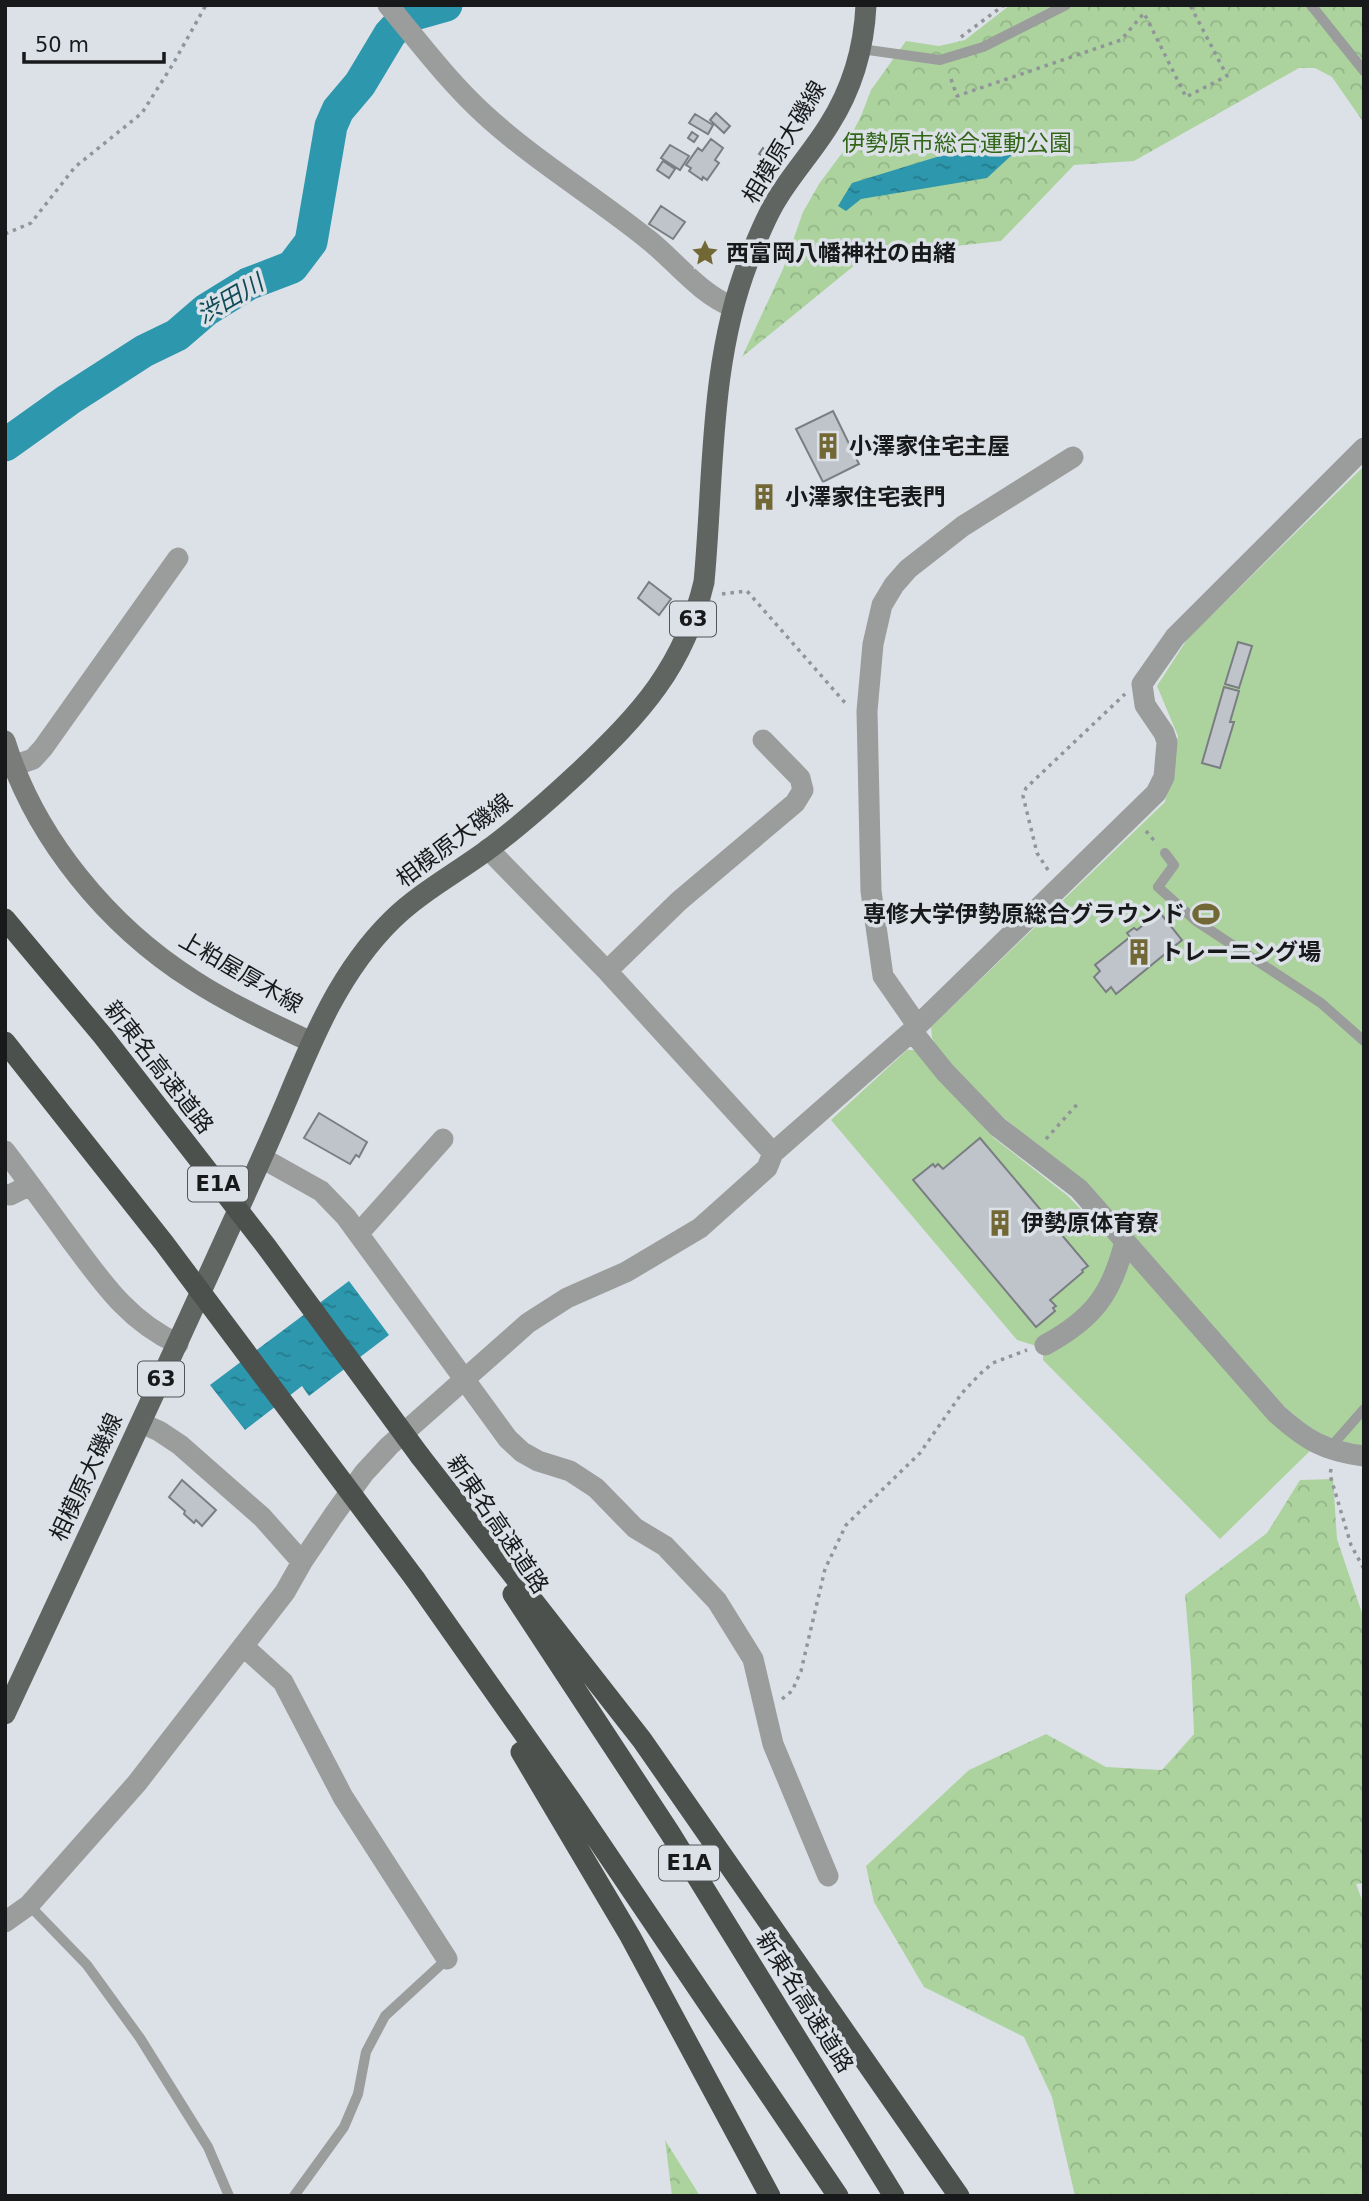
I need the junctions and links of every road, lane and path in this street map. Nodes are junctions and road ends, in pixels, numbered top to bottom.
1 (206, 5) edge
2 (388, 5) edge
3 (866, 5) edge
4 (1004, 5) edge
5 (1066, 5) edge
6 (1190, 5) edge
7 (1311, 5) edge
8 (861, 49) junction
9 (957, 56) junction
10 (1364, 71) edge
11 (951, 79) dead end
12 (5, 234) edge
13 (733, 307) junction
14 (1364, 448) edge
15 (1073, 457) dead end
16 (178, 558) dead end
17 (701, 596) junction
18 (1142, 684) junction
19 (867, 728) junction
20 (762, 740) dead end
21 (5, 741) edge
22 (13, 766) junction
23 (1133, 816) junction
24 (488, 849) junction
25 (1165, 853) joint
26 (1058, 887) junction
27 (5, 919) edge
28 (607, 971) junction
29 (915, 1028) junction
30 (1364, 1041) edge
31 (5, 1042) edge
32 (311, 1042) junction
33 (1080, 1101) dead end
34 (5, 1151) edge
35 (440, 1151) dead end
36 (774, 1153) junction
37 (1033, 1154) junction
38 (262, 1158) junction
39 (30, 1185) junction
40 (5, 1194) edge
41 (359, 1233) junction
42 (1125, 1241) junction
43 (178, 1344) junction
44 (1045, 1345) joint
45 (464, 1379) junction
46 (1364, 1409) edge
47 (141, 1423) junction
48 (1331, 1450) junction
49 (1364, 1456) edge
50 (477, 1535) junction
51 (302, 1562) junction
52 (1364, 1569) edge
53 (411, 1581) junction
54 (243, 1647) junction
55 (764, 1704) junction
56 (5, 1714) edge
57 (828, 1876) dead end
58 (29, 1905) junction
59 (5, 1922) edge
60 (447, 1959) joint
61 (229, 2196) edge
62 (294, 2196) edge
63 (770, 2196) edge
64 (838, 2196) edge
65 (894, 2196) edge
66 (959, 2196) edge

1 - 12 path
2 - 13 street
3 - 8 main road, 相模原大磯線 / 63
4 - 9 path
5 - 9 lane
6 - 11 path
7 - 10 lane
8 - 9 lane
8 - 13 main road, 相模原大磯線 / 63
13 - 17 main road, 相模原大磯線 / 63
14 - 18 street
15 - 19 street
16 - 22 street
17 - 19 path
17 - 24 main road, 相模原大磯線 / 63
18 - 23 street
18 - 26 path
19 - 29 street
20 - 28 street
21 - 22 main road, 上粕屋厚木線
22 - 32 main road, 上粕屋厚木線
23 - 25 path
23 - 26 street
24 - 28 street
24 - 32 main road, 相模原大磯線 / 63
25 - 30 lane
26 - 29 street
27 - 50 highway, 新東名高速道路 / E1A, bridge
28 - 36 street
29 - 36 street
29 - 37 street
31 - 53 highway, bridge
32 - 38 main road, 相模原大磯線 / 63
33 - 37 path
34 - 39 street
35 - 41 street
36 - 45 street
37 - 42 street
38 - 41 street
38 - 43 main road, 相模原大磯線 / 63
39 - 40 street
39 - 43 street
41 - 45 street
42 - 44 street
42 - 48 street
43 - 47 main road, 相模原大磯線 / 63
44 - 55 path
45 - 51 street
45 - 55 street
46 - 48 lane
47 - 51 street
47 - 56 main road, 相模原大磯線 / 63
48 - 49 street
48 - 52 path
50 - 65 highway, 新東名高速道路 / E1A
50 - 66 highway
51 - 54 street
53 - 63 highway
53 - 64 highway, E1A
54 - 58 street
54 - 60 street
55 - 57 street
58 - 59 street
58 - 61 lane
60 - 62 lane

